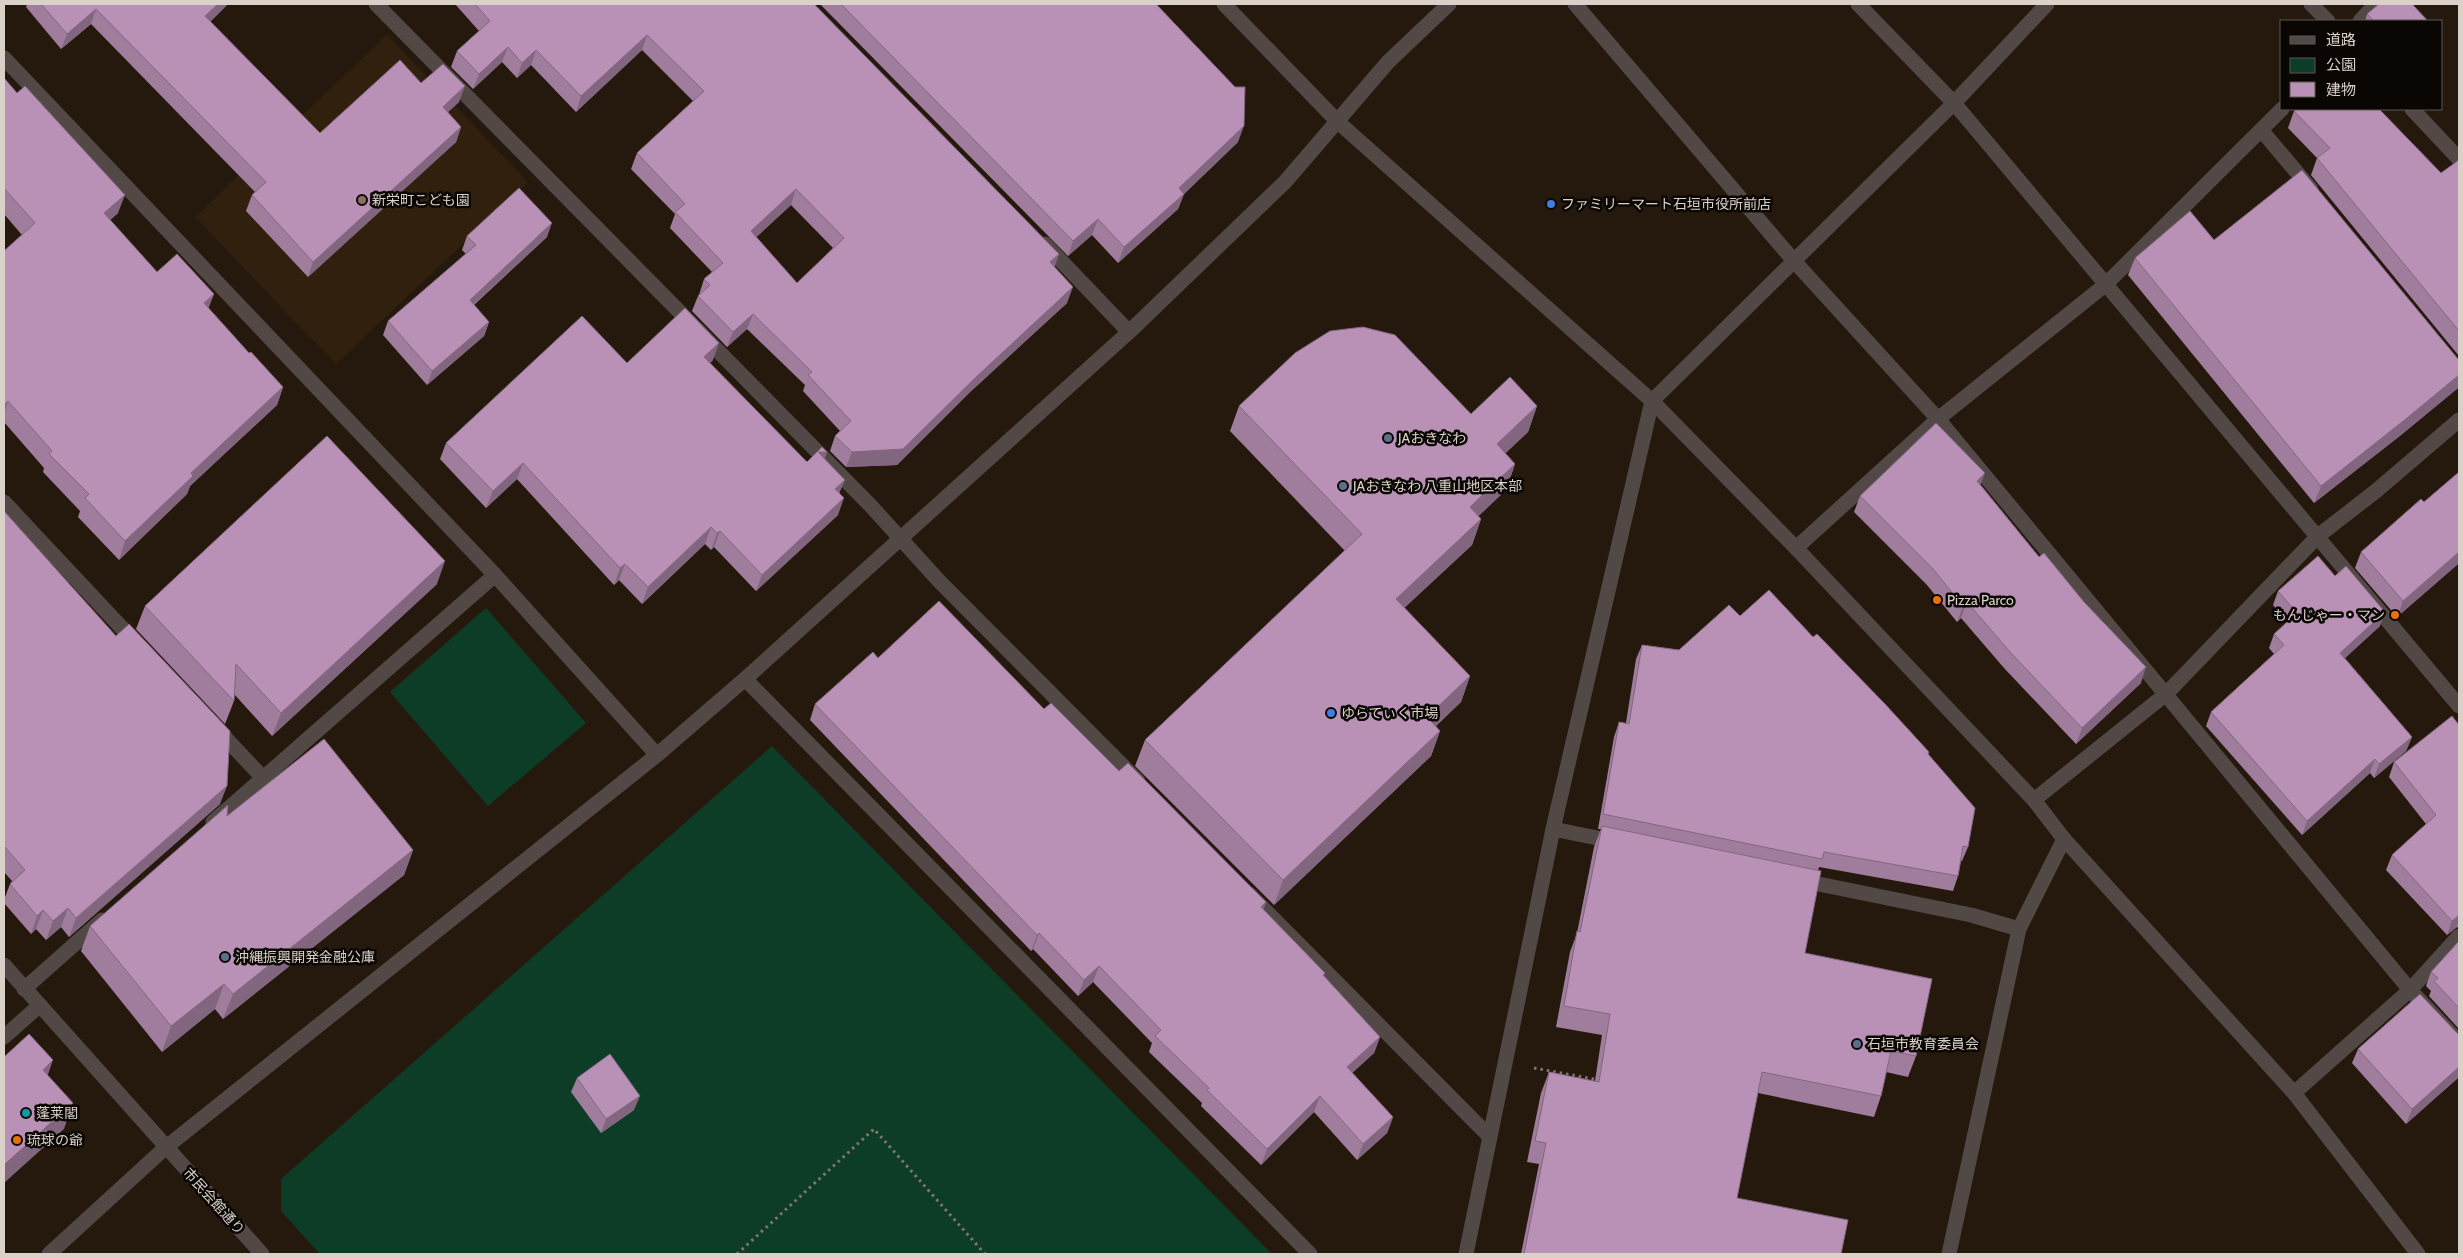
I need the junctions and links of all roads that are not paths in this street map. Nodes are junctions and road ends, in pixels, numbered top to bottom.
1 (376, 4) edge
2 (1224, 4) edge
3 (1449, 4) edge
4 (1575, 4) edge
5 (1858, 4) edge
6 (2047, 4) edge
7 (2311, 4) edge
8 (2376, 4) edge
9 (2327, 20) edge
10 (2361, 20) edge
11 (4, 58) edge
12 (1954, 103) junction
13 (2281, 110) edge
14 (2413, 110) edge
15 (1338, 122) junction
16 (2262, 131) junction
17 (2459, 159) edge
18 (2319, 200) edge
19 (1037, 236) edge
20 (1794, 261) junction
21 (2105, 285) junction
22 (1129, 332) junction
23 (1652, 401) junction
24 (1938, 420) junction
25 (2459, 420) edge
26 (4, 502) edge
27 (2318, 536) junction
28 (901, 538) junction
29 (1796, 548) junction
30 (495, 575) junction
31 (147, 655) edge
32 (745, 679) junction
33 (2166, 694) junction
34 (2459, 706) edge
35 (208, 720) edge
36 (657, 755) junction
37 (263, 778) junction
38 (1149, 792) edge
39 (2034, 800) junction
40 (1553, 829) junction
41 (203, 831) edge
42 (2064, 839) junction
43 (1632, 845) edge
44 (1787, 877) edge
45 (1239, 884) edge
46 (114, 910) edge
47 (2019, 929) junction
48 (2459, 936) edge
49 (4, 965) edge
50 (24, 988) junction
51 (2410, 990) junction
52 (40, 1005) junction
53 (4, 1037) edge
54 (2459, 1042) edge
55 (2294, 1093) junction
56 (1489, 1136) junction
57 (165, 1148) junction
58 (48, 1254) edge
59 (262, 1254) edge
60 (1310, 1254) edge
61 (1466, 1254) edge
62 (1949, 1254) edge
63 (2418, 1254) edge

1 - 28 street
2 - 15 street
3 - 15 street
4 - 20 street
5 - 12 street
6 - 12 street
7 - 9 street
8 - 10 street
11 - 30 street
12 - 20 street
12 - 21 street
13 - 16 street
14 - 17 street
15 - 22 street
15 - 23 street
16 - 18 street
16 - 21 street
19 - 22 street
20 - 23 street
20 - 24 street
21 - 24 street
21 - 27 street
22 - 28 street
23 - 29 street
23 - 40 street
24 - 29 street
24 - 33 street
25 - 27 street
26 - 31 street
27 - 33 street
27 - 34 street
28 - 32 street
28 - 38 street
29 - 39 street
30 - 36 street
30 - 37 street
32 - 36 street
32 - 60 street
33 - 39 street
33 - 51 street
35 - 37 street
36 - 57 street
37 - 41 street
39 - 42 street
40 - 43 street
40 - 56 street
42 - 47 street
42 - 55 street
44 - 47 street
45 - 56 street
46 - 50 street
47 - 62 street
48 - 51 street
49 - 50 street, 市民会館通り
50 - 52 street, 市民会館通り
51 - 54 street
51 - 55 street
52 - 53 street
52 - 57 street, 市民会館通り
55 - 63 street
56 - 61 street
57 - 58 street
57 - 59 street, 市民会館通り

